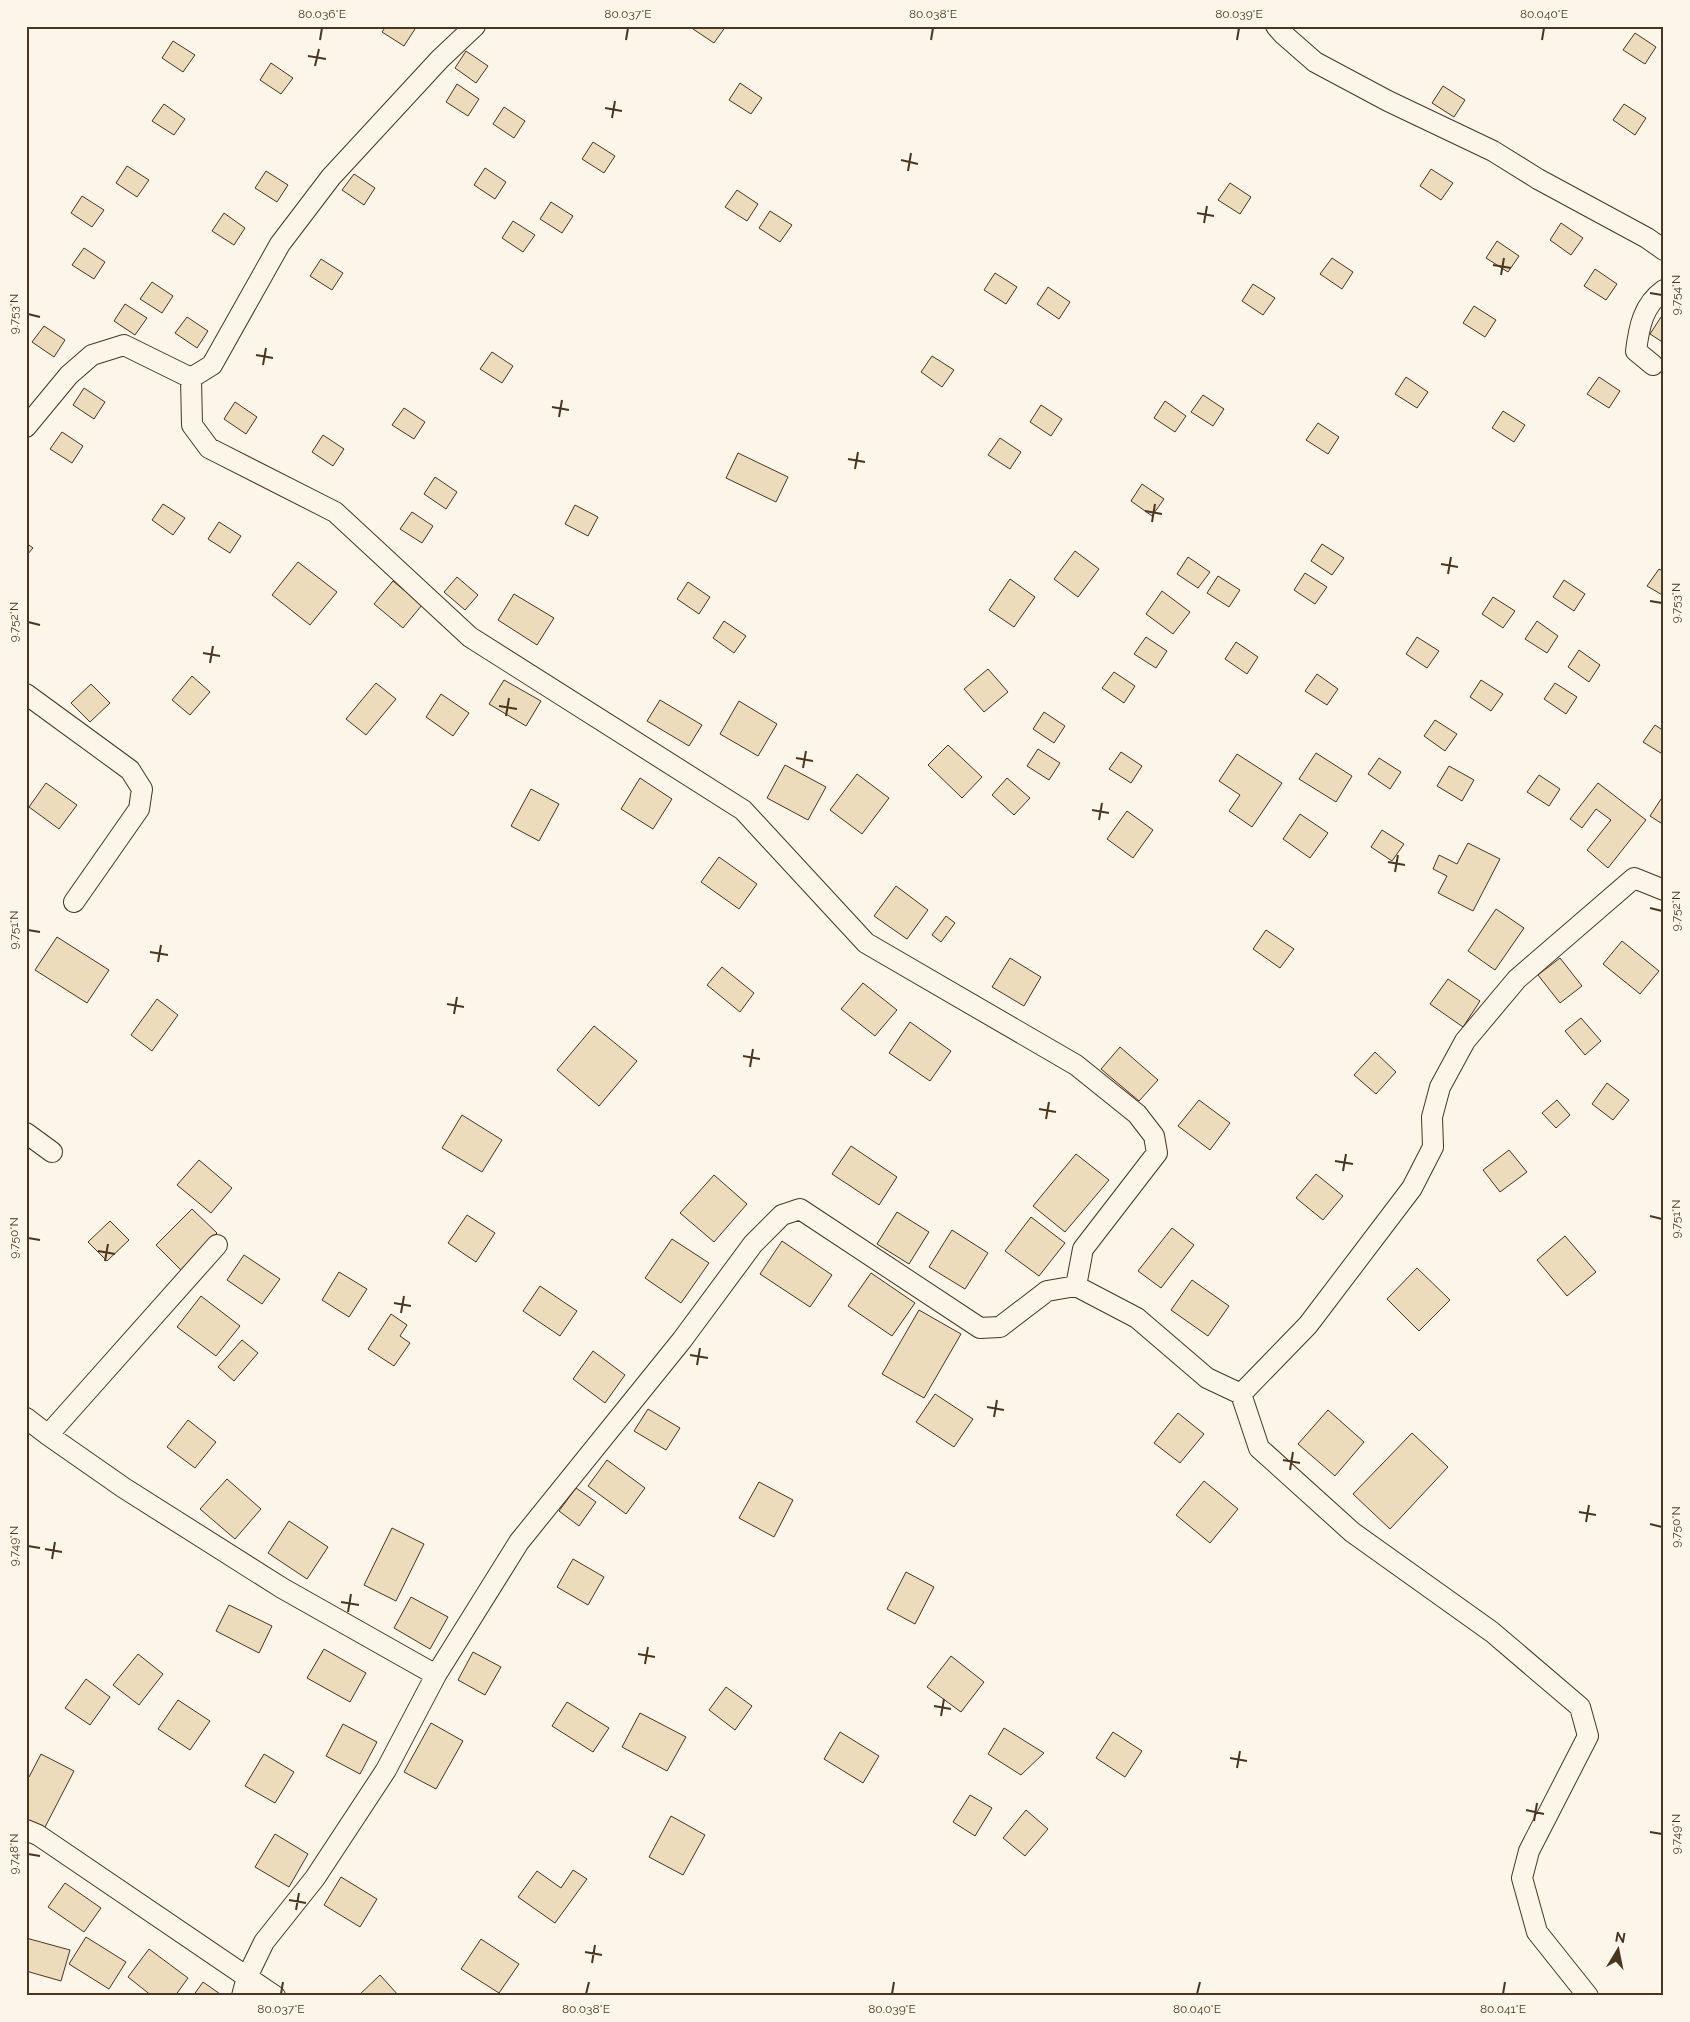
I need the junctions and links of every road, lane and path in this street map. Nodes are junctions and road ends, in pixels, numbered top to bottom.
1 (475, 26) edge
2 (1276, 26) edge
3 (1664, 250) edge
4 (1664, 290) edge
5 (1653, 366) dead end
6 (191, 378) junction
7 (26, 427) edge
8 (26, 694) edge
9 (1664, 890) edge
10 (74, 902) dead end
11 (26, 1133) edge
12 (52, 1152) dead end
13 (217, 1245) dead end
14 (1076, 1286) junction
15 (1241, 1394) junction
16 (26, 1418) edge
17 (48, 1435) junction
18 (436, 1675) junction
19 (26, 1830) edge
20 (244, 1987) edge
21 (274, 1996) edge
22 (1588, 1996) edge

1 - 6 street
2 - 3 street
4 - 5 street
6 - 7 street
6 - 14 street
8 - 10 street
9 - 15 street
11 - 12 street
13 - 17 street
14 - 15 street
14 - 18 street
15 - 22 street
16 - 17 street
17 - 18 street
18 - 20 street
19 - 20 street
20 - 21 street

